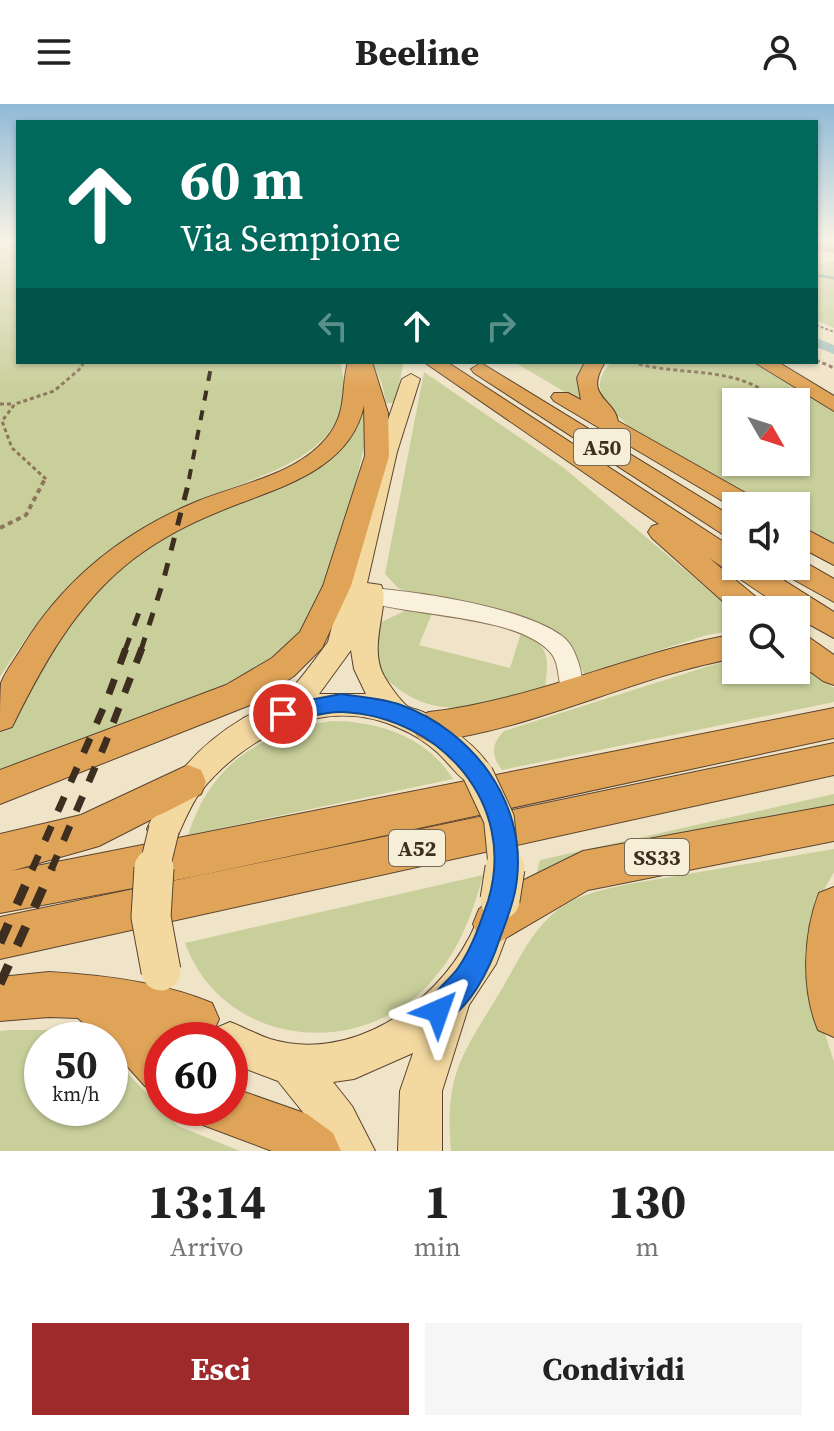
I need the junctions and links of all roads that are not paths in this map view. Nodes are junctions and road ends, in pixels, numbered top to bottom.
1 (356, 364) edge
2 (363, 364) edge
3 (472, 364) edge
4 (505, 364) edge
5 (594, 364) edge
6 (767, 364) edge
7 (420, 368) edge
8 (834, 405) edge
9 (677, 464) junction
10 (609, 479) junction
11 (368, 492) junction
12 (725, 492) edge
13 (722, 522) edge
14 (810, 541) edge
15 (722, 554) edge
16 (834, 556) edge
17 (362, 557) junction
18 (810, 577) edge
19 (762, 580) edge
20 (834, 592) edge
21 (371, 596) junction
22 (736, 596) edge
23 (832, 628) edge
24 (810, 638) edge
25 (722, 649) edge
26 (810, 653) edge
27 (834, 672) edge
28 (572, 691) junction
29 (396, 712) junction
30 (283, 714) junction
31 (0, 717) edge
32 (834, 723) edge
33 (429, 727) junction
34 (834, 759) edge
35 (188, 782) junction
36 (0, 787) edge
37 (834, 823) edge
38 (0, 854) edge
39 (0, 893) edge
40 (834, 908) edge
41 (497, 912) junction
42 (0, 938) edge
43 (88, 997) junction
44 (451, 998) junction
45 (0, 999) edge
46 (834, 1014) edge
47 (176, 1022) edge
48 (204, 1022) edge
49 (144, 1046) edge
50 (248, 1050) edge
51 (291, 1064) junction
52 (248, 1118) edge
53 (315, 1151) edge
54 (353, 1151) edge
55 (420, 1151) edge

1 - 31 highway
2 - 11 highway
3 - 13 highway, A50
4 - 9 highway
5 - 9 highway
6 - 8 highway
7 - 10 highway, A50
7 - 17 main road
7 - 21 main road
9 - 12 highway
10 - 15 highway, A50
10 - 22 highway
11 - 17 main road
11 - 36 highway
14 - 16 highway
17 - 30 main road
18 - 20 highway
19 - 23 highway
21 - 28 lane
21 - 29 main road
23 - 24 highway
25 - 28 highway
26 - 27 highway
28 - 33 highway
29 - 30 main road, SS33
29 - 33 main road, SS33
30 - 35 main road, SS33
32 - 39 highway, A52
33 - 41 main road, SS33, bridge
34 - 42 highway, A52
35 - 38 highway
35 - 48 main road, SS33, bridge
37 - 41 highway, SS33
40 - 46 highway
41 - 44 main road, SS33
43 - 45 highway
43 - 47 highway
43 - 49 highway
44 - 51 main road, SS33
44 - 55 main road
50 - 51 main road, SS33
51 - 54 main road
52 - 53 highway

